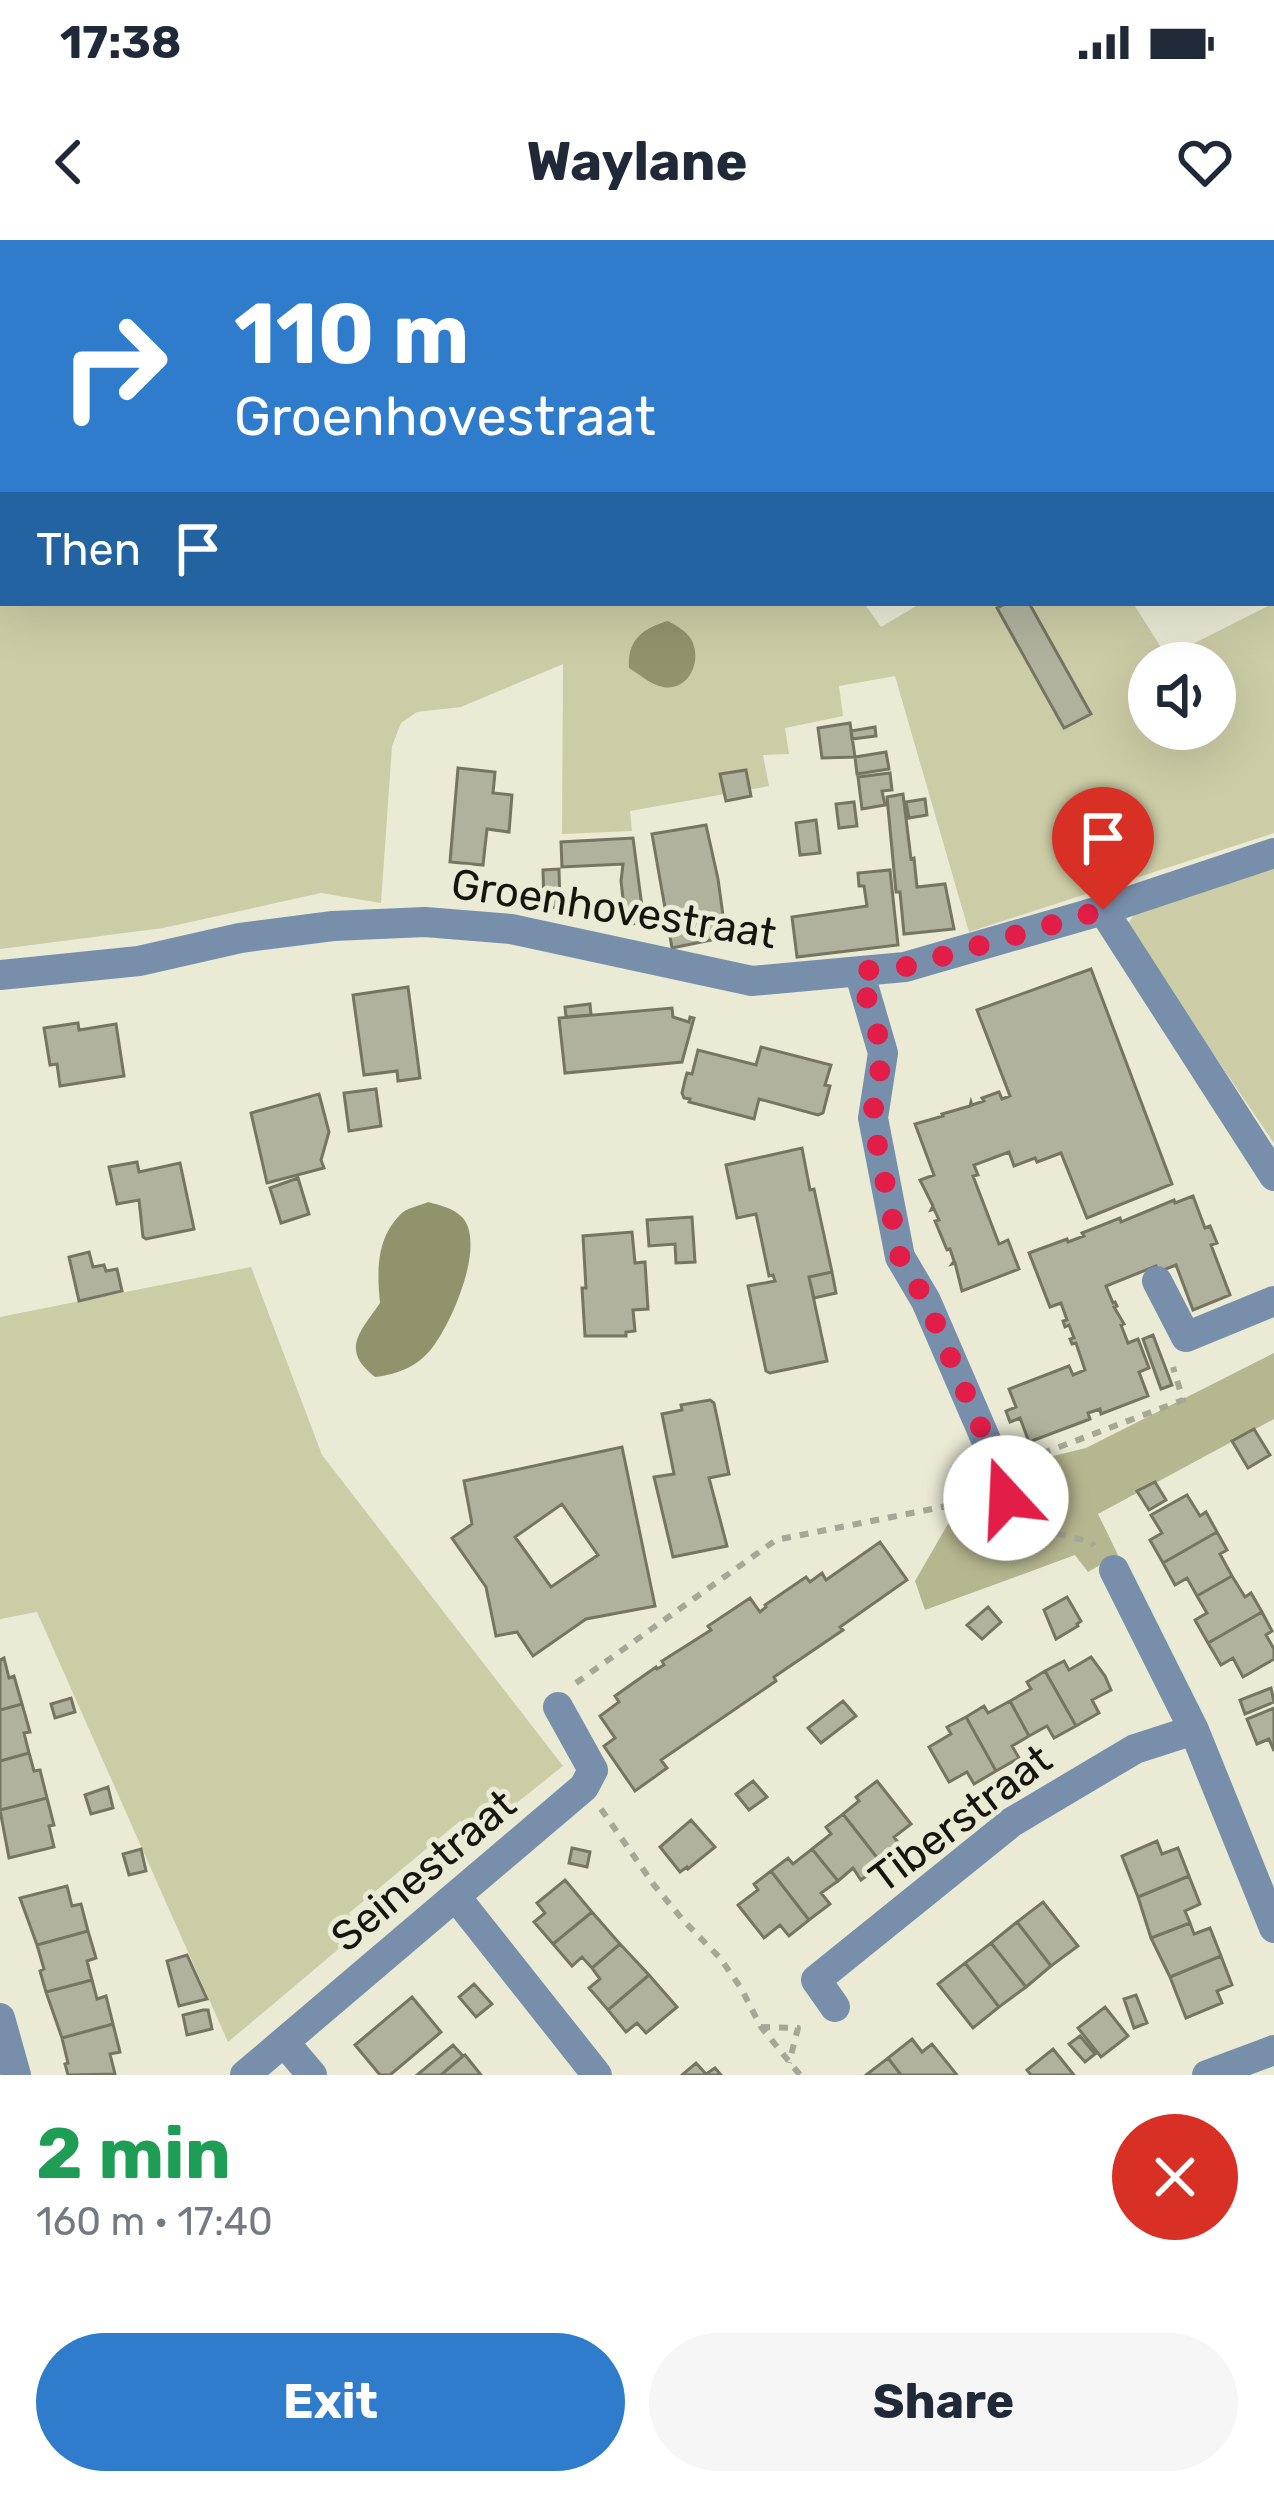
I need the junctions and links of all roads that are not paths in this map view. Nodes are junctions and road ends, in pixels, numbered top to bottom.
1 (1274, 853) edge
2 (1103, 910) junction
3 (859, 971) junction
4 (0, 975) edge
5 (1274, 1175) edge
6 (1157, 1281) dead end
7 (1274, 1301) edge
8 (996, 1463) road end
9 (1114, 1570) road end
10 (558, 1706) road end
11 (1194, 1730) junction
12 (456, 1897) junction
13 (1274, 1928) edge
14 (835, 2007) dead end
15 (0, 2018) edge
16 (284, 2042) junction
17 (1274, 2050) edge
18 (16, 2075) edge
19 (245, 2075) edge
20 (312, 2075) edge
21 (597, 2075) edge
22 (1208, 2075) edge

1 - 2 street, Groenhovestraat
2 - 3 street, Groenhovestraat
2 - 5 street
3 - 4 street, Groenhovestraat
3 - 8 street
6 - 7 street
9 - 11 street
10 - 12 street, Seinestraat
11 - 13 street
11 - 14 street, Tiberstraat
12 - 16 street, Seinestraat
12 - 21 street
15 - 18 street
16 - 19 street, Seinestraat
16 - 20 street
17 - 22 street

